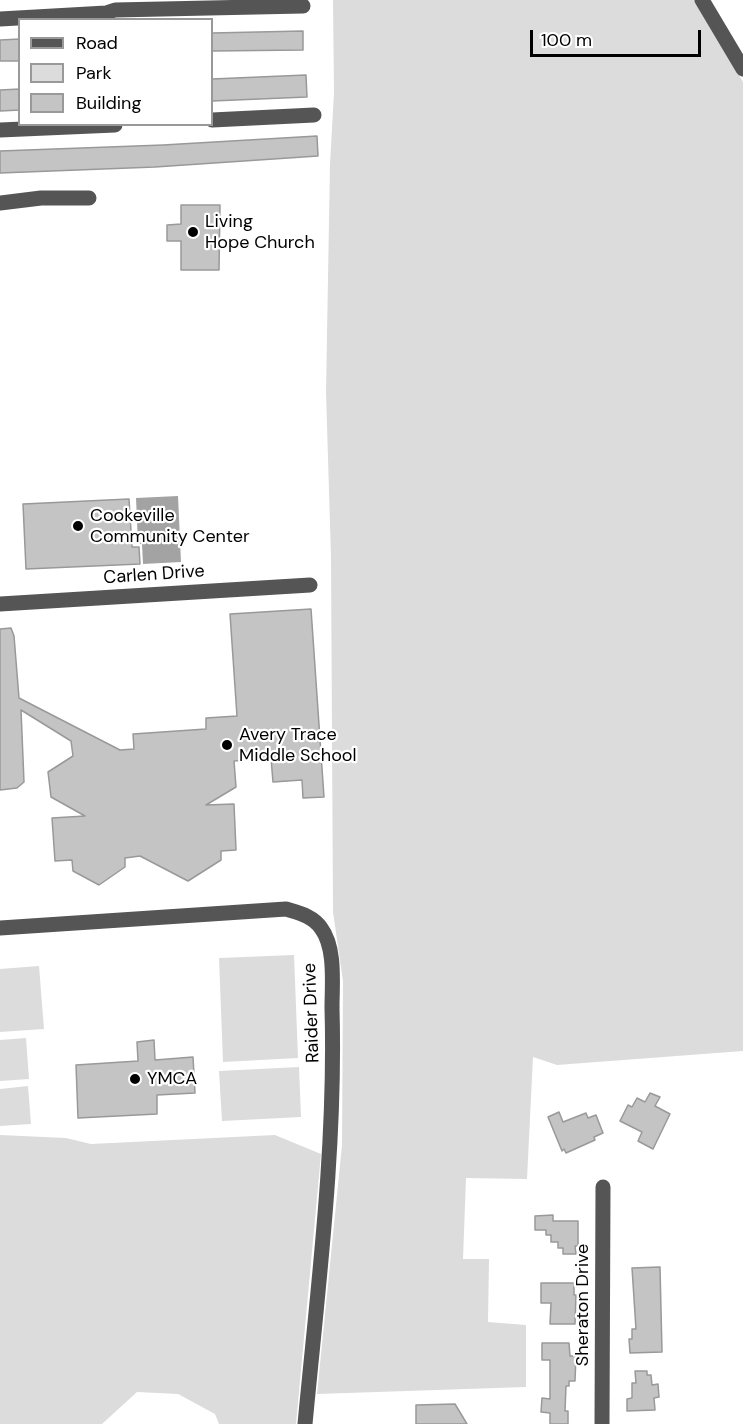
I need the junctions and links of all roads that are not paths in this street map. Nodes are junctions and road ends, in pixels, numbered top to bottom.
1 (702, 0) edge
2 (303, 6) dead end
3 (115, 10) edge
4 (0, 19) edge
5 (743, 69) edge
6 (314, 115) dead end
7 (213, 120) edge
8 (92, 126) edge
9 (0, 130) edge
10 (89, 198) dead end
11 (0, 203) edge
12 (310, 585) dead end
13 (0, 604) edge
14 (0, 928) edge
15 (603, 1187) dead end
16 (305, 1424) edge
17 (602, 1424) edge

1 - 5 street
2 - 3 street
3 - 4 street
6 - 7 street
8 - 9 street
10 - 11 street
12 - 13 street, Carlen Drive
14 - 16 street, Raider Drive
15 - 17 street, Sheraton Drive

